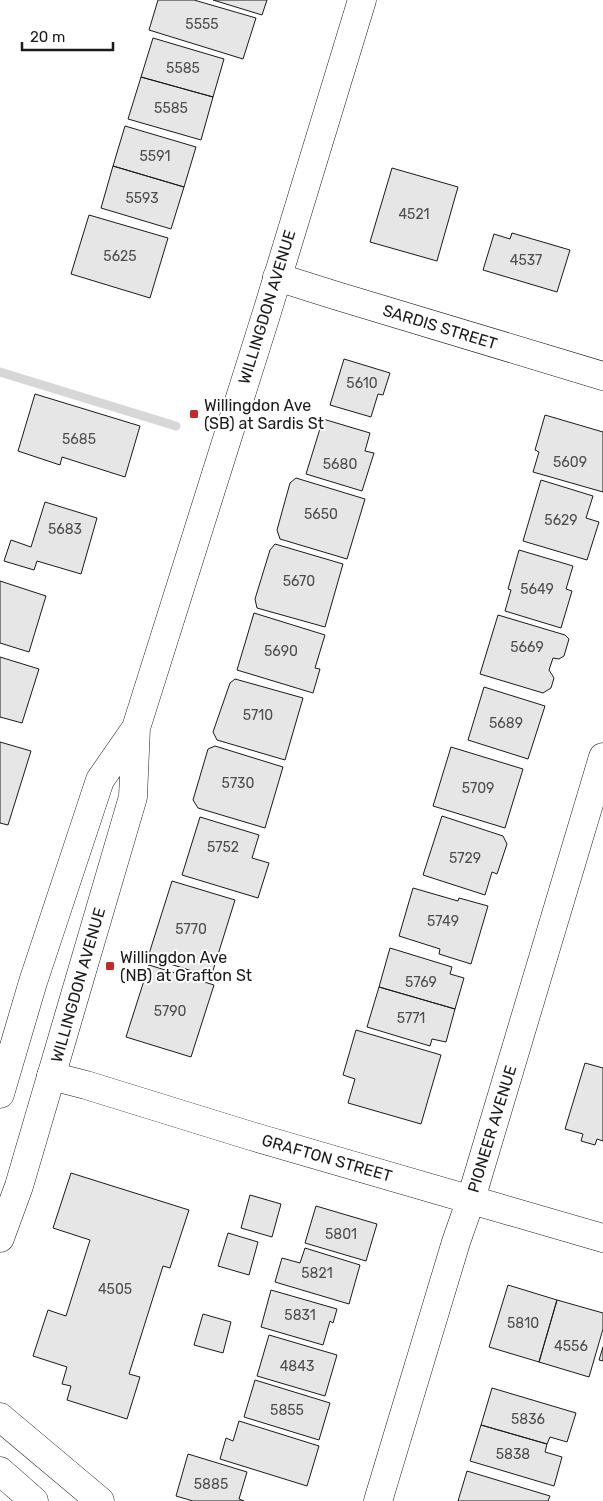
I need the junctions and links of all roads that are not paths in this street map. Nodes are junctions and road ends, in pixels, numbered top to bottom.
1 (362, 0) edge
2 (277, 277) junction
3 (603, 376) edge
4 (136, 728) junction
5 (603, 757) edge
6 (51, 1076) junction
7 (0, 1094) edge
8 (471, 1199) junction
9 (0, 1238) edge
10 (603, 1238) edge
11 (0, 1417) edge
12 (0, 1472) edge
13 (34, 1501) edge
14 (100, 1501) edge
15 (378, 1501) edge

1 - 2 main road, WILLINGDON AVENUE
2 - 3 main road, SARDIS STREET
2 - 4 main road, WILLINGDON AVENUE
4 - 6 main road, WILLINGDON AVENUE
4 - 7 main road, WILLINGDON AVENUE
5 - 8 main road, PIONEER AVENUE
6 - 8 main road, GRAFTON STREET
6 - 9 main road, WILLINGDON AVENUE
8 - 10 main road, GRAFTON STREET
8 - 15 main road, PIONEER AVENUE
11 - 14 main road
12 - 13 main road

